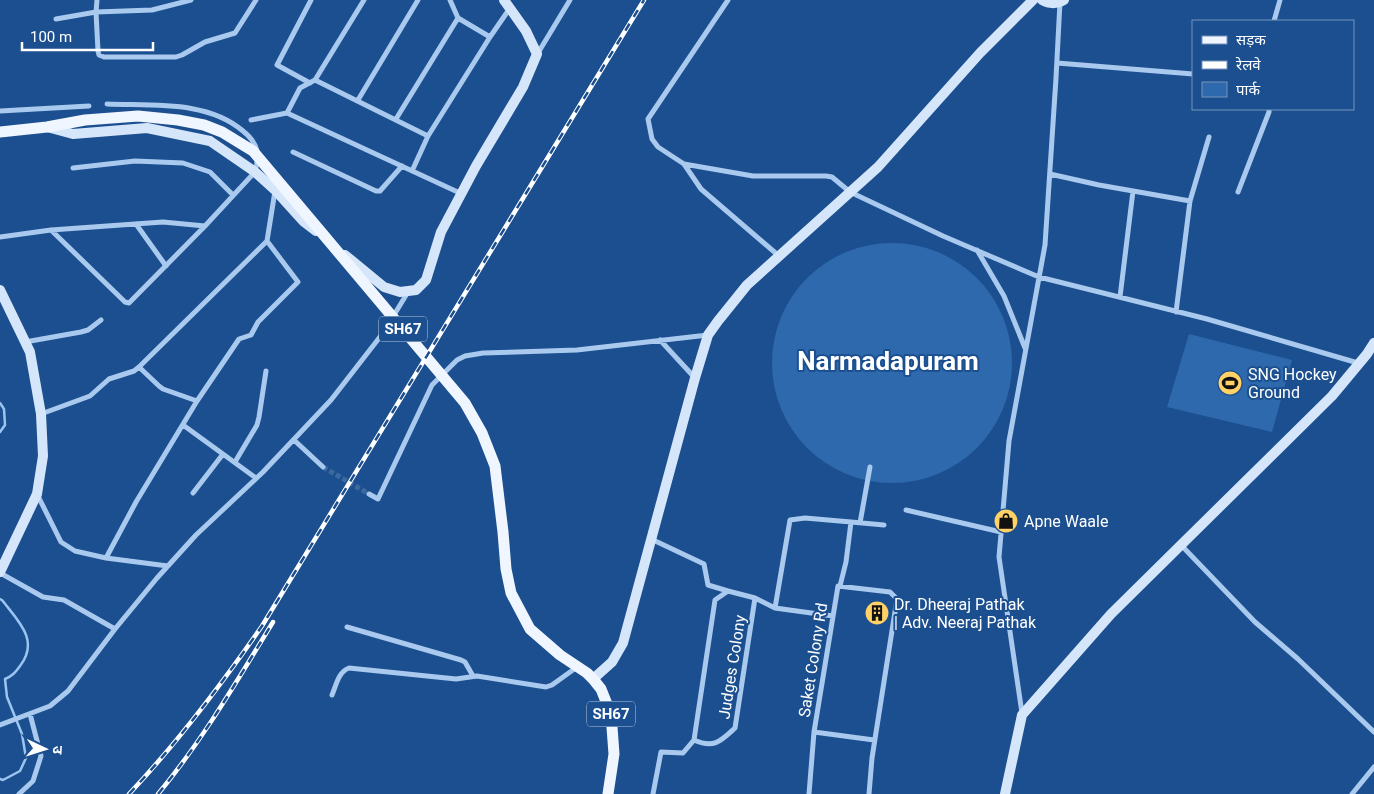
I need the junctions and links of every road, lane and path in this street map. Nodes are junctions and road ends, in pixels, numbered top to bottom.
1 (98, 0) edge
2 (191, 0) edge
3 (256, 0) edge
4 (312, 0) edge
5 (364, 0) edge
6 (418, 0) edge
7 (450, 0) edge
8 (570, 0) edge
9 (728, 0) edge
10 (1033, 0) edge
11 (1042, 0) edge
12 (1280, 0) edge
13 (1062, 1) edge
14 (507, 4) edge
15 (96, 12) junction
16 (458, 18) junction
17 (56, 19) dead end
18 (1274, 20) edge
19 (490, 37) junction
20 (537, 54) junction
21 (1057, 63) junction
22 (1192, 74) edge
23 (312, 81) junction
24 (358, 100) junction
25 (107, 104) dead end
26 (90, 106) dead end
27 (1269, 110) edge
28 (0, 111) edge
29 (286, 113) junction
30 (396, 119) junction
31 (251, 120) dead end
32 (47, 127) junction
33 (0, 132) edge
34 (428, 136) junction
35 (1209, 137) dead end
36 (293, 152) dead end
37 (684, 164) junction
38 (402, 166) junction
39 (73, 168) dead end
40 (412, 171) junction
41 (255, 172) junction
42 (1050, 174) junction
43 (275, 190) junction
44 (1133, 191) junction
45 (850, 192) junction
46 (1238, 192) dead end
47 (462, 194) junction
48 (233, 195) junction
49 (1190, 201) junction
50 (136, 224) junction
51 (205, 226) junction
52 (51, 230) junction
53 (0, 237) edge
54 (266, 241) junction
55 (976, 250) junction
56 (779, 256) junction
57 (166, 266) junction
58 (1039, 277) junction
59 (0, 290) edge
60 (408, 291) junction
61 (1120, 298) junction
62 (1176, 312) junction
63 (101, 320) dead end
64 (708, 335) junction
65 (660, 340) junction
66 (25, 342) junction
67 (1374, 343) edge
68 (1026, 348) junction
69 (1359, 364) junction
70 (139, 367) junction
71 (266, 371) dead end
72 (695, 378) junction
73 (197, 401) junction
74 (41, 414) junction
75 (183, 425) junction
76 (294, 440) junction
77 (223, 454) junction
78 (235, 462) junction
79 (323, 467) tunnel mouth
80 (870, 467) dead end
81 (256, 478) junction
82 (193, 493) dead end
83 (37, 494) junction
84 (369, 494) dead end
85 (906, 510) dead end
86 (850, 522) junction
87 (860, 523) junction
88 (884, 526) dead end
89 (1001, 532) junction
90 (651, 539) junction
91 (1181, 546) junction
92 (106, 558) junction
93 (168, 566) junction
94 (0, 573) edge
95 (840, 586) junction
96 (728, 591) junction
97 (755, 598) junction
98 (775, 608) junction
99 (833, 616) junction
100 (347, 626) dead end
101 (115, 629) junction
102 (578, 666) junction
103 (474, 676) junction
104 (593, 679) junction
105 (332, 695) dead end
106 (30, 714) junction
107 (1022, 715) junction
108 (0, 725) edge
109 (814, 732) junction
110 (1374, 732) edge
111 (694, 740) junction
112 (874, 740) junction
113 (1374, 767) edge
114 (19, 794) edge
115 (608, 794) edge
116 (653, 794) edge
117 (809, 794) edge
118 (869, 794) edge
119 (1005, 794) edge
120 (1352, 794) edge

1 - 15 street
2 - 15 street
3 - 15 street
4 - 23 street
5 - 23 street
6 - 24 street
7 - 16 street
8 - 20 street
9 - 37 street
10 - 45 street
11 - 13 street
12 - 18 street
13 - 21 street
14 - 19 street
14 - 20 street
15 - 17 street
16 - 19 street
16 - 30 street
19 - 34 street
20 - 47 street
21 - 22 street
21 - 42 street
23 - 24 street
23 - 29 street
24 - 30 street
25 - 41 street
26 - 28 street
27 - 46 street
29 - 31 street
29 - 38 street
30 - 34 street
32 - 33 main road, SH67
32 - 41 street
32 - 102 main road, SH67
34 - 40 street
35 - 49 street
36 - 38 street
37 - 45 street
37 - 56 street
38 - 40 street
39 - 48 street
40 - 47 street
41 - 43 street
41 - 48 street
42 - 44 street
42 - 58 street
43 - 54 street
43 - 60 street
44 - 49 street
44 - 61 street
45 - 55 street
45 - 56 street
47 - 60 street
48 - 51 street
49 - 62 street
50 - 51 street
50 - 52 street
50 - 57 street
51 - 57 street
52 - 53 street
52 - 57 street
54 - 70 street
54 - 73 street
55 - 58 street
55 - 68 street
56 - 64 street
58 - 61 street
58 - 68 street
59 - 66 street
60 - 76 street
61 - 62 street
62 - 69 street
63 - 66 street
64 - 65 street
64 - 72 street
65 - 72 street
65 - 84 street
66 - 74 street
67 - 69 street
68 - 89 street
69 - 91 street
70 - 73 street
70 - 74 street
71 - 78 street
72 - 90 street
73 - 75 street
74 - 83 street
75 - 77 street
75 - 92 street
76 - 79 street
76 - 81 street
77 - 78 street
77 - 82 street
78 - 81 street
80 - 87 street
81 - 93 street
83 - 92 street
83 - 94 street
85 - 89 street
86 - 87 street
86 - 95 street
86 - 98 street
87 - 88 street
89 - 107 street
90 - 96 street
90 - 104 street
91 - 107 street
91 - 110 street
92 - 93 street
93 - 101 street
94 - 101 street
95 - 99 street, Saket Colony Rd
95 - 112 street, Saket Colony Rd
96 - 97 street, Judges Colony
96 - 111 street, Judges Colony
97 - 98 street
97 - 111 street, Judges Colony
98 - 99 street
99 - 109 street, Saket Colony Rd
100 - 103 street
101 - 106 street
102 - 103 street
102 - 104 main road, SH67
103 - 105 street
104 - 115 main road, SH67
106 - 108 street
106 - 114 street
107 - 119 street
109 - 112 street, Saket Colony Rd
109 - 117 street
111 - 116 street
112 - 118 street, Saket Colony Rd
113 - 120 street

